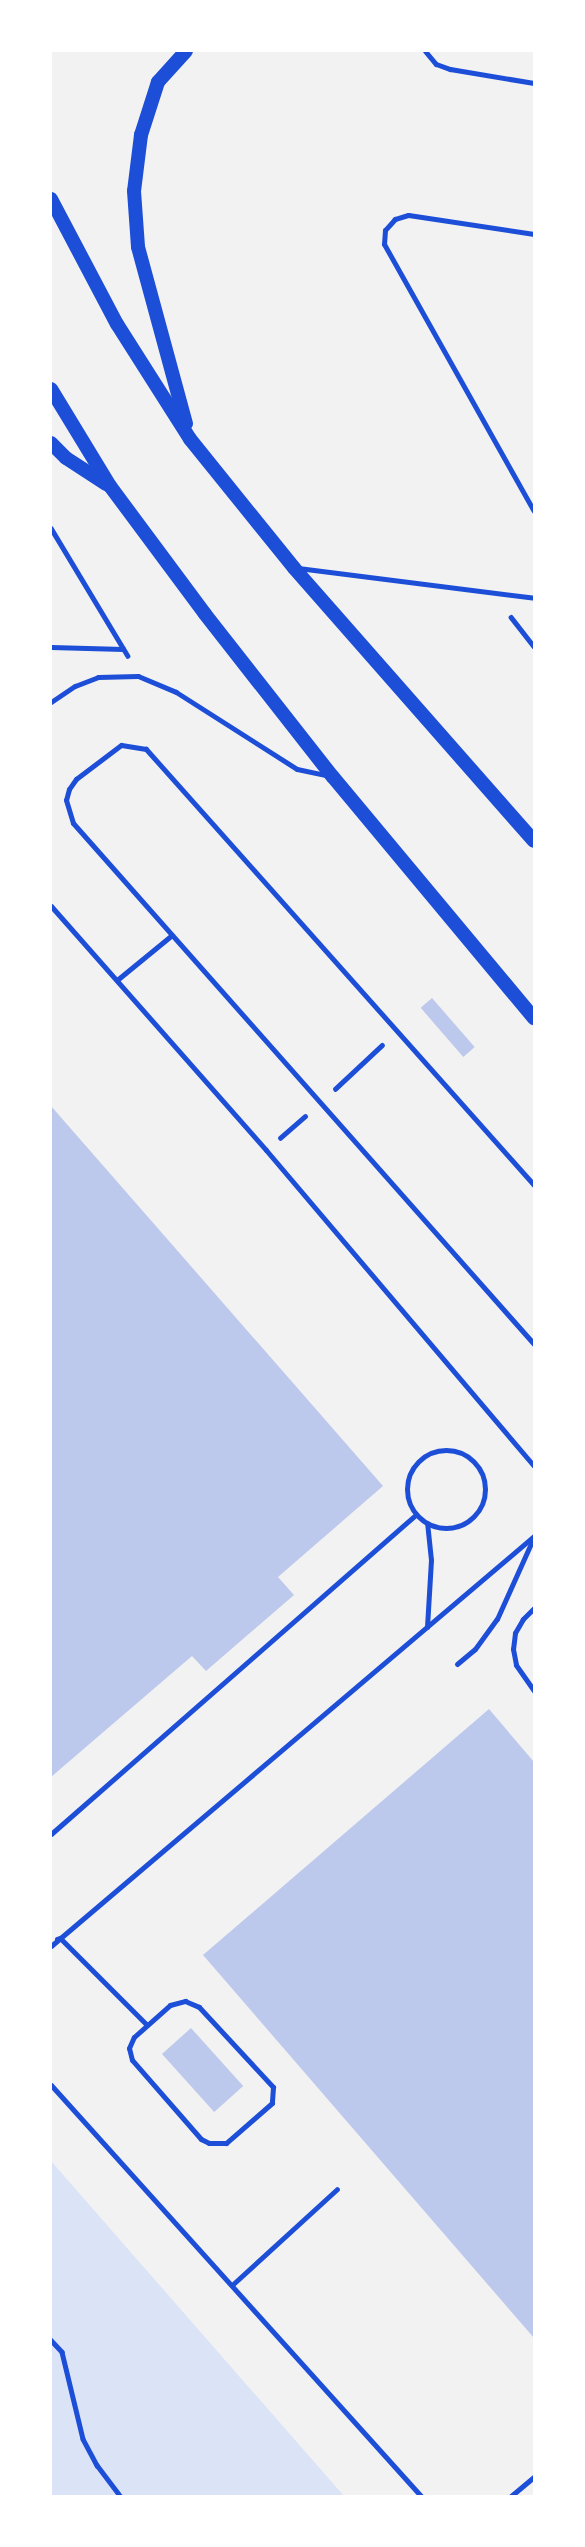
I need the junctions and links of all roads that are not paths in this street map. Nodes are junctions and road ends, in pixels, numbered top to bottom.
1 (186, 51) edge
2 (425, 51) edge
3 (534, 83) edge
4 (51, 199) edge
5 (534, 234) edge
6 (51, 389) edge
7 (190, 439) junction
8 (51, 443) edge
9 (110, 486) junction
10 (534, 511) edge
11 (294, 568) junction
12 (534, 598) edge
13 (51, 702) edge
14 (333, 776) junction
15 (534, 841) edge
16 (51, 906) edge
17 (172, 935) junction
18 (117, 980) junction
19 (534, 1018) edge
20 (534, 1185) edge
21 (534, 1344) edge
22 (534, 1466) edge
23 (416, 1515) junction
24 (427, 1523) junction
25 (534, 1536) edge
26 (534, 1608) edge
27 (427, 1627) junction
28 (457, 1664) dead end
29 (534, 1691) edge
30 (51, 1834) edge
31 (60, 1938) junction
32 (51, 1944) edge
33 (147, 2025) junction
34 (51, 2085) edge
35 (337, 2189) dead end
36 (232, 2286) junction
37 (534, 2476) edge
38 (421, 2496) edge
39 (511, 2496) edge

1 - 7 main road
2 - 3 lane
4 - 7 main road
5 - 10 lane
6 - 9 main road
7 - 11 main road
8 - 9 main road
9 - 14 main road
11 - 12 lane
11 - 15 main road
13 - 14 lane
14 - 19 main road
16 - 18 lane
17 - 18 lane
17 - 20 lane
17 - 21 lane
18 - 22 lane
23 - 24 lane
23 - 24 lane
23 - 30 lane
24 - 27 lane
25 - 27 lane
25 - 28 lane
26 - 29 lane
27 - 31 lane
31 - 32 lane
31 - 33 lane
33 - 33 lane
34 - 36 lane
35 - 36 lane
36 - 38 lane
37 - 39 lane

